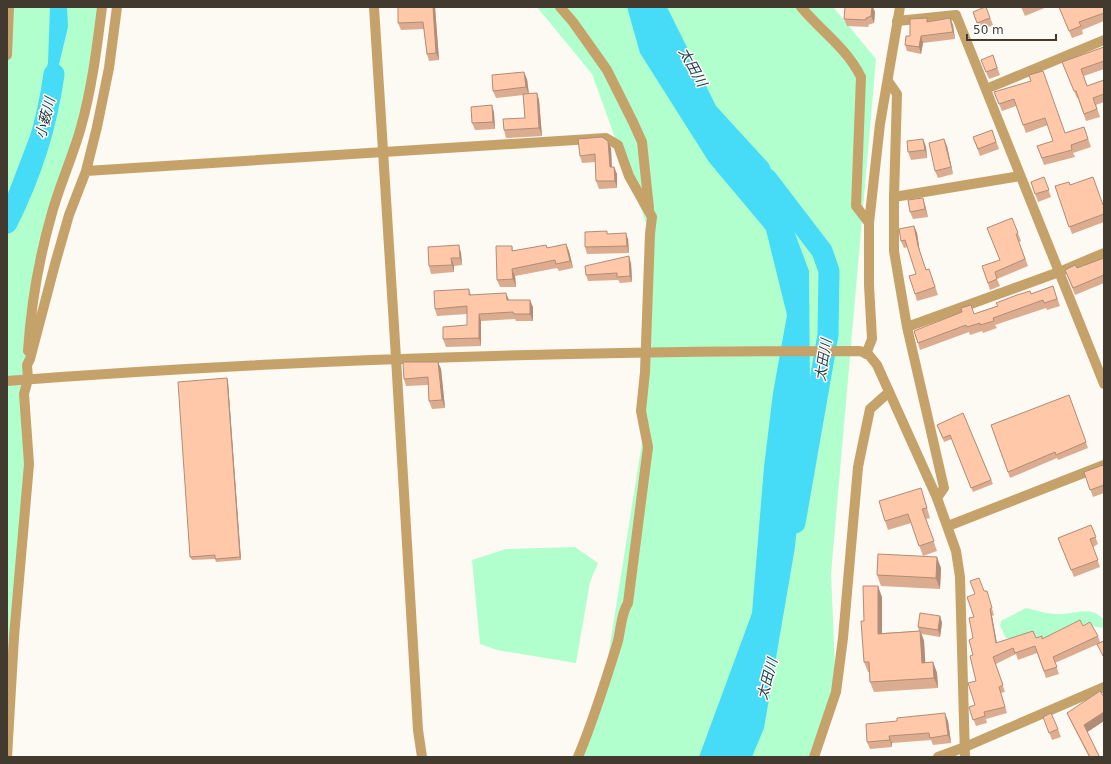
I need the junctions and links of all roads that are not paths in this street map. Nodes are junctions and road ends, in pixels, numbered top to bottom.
1 (9, 7) edge
2 (102, 7) edge
3 (116, 7) edge
4 (374, 7) edge
5 (560, 7) edge
6 (801, 7) edge
7 (900, 7) edge
8 (897, 21) junction
9 (1104, 40) edge
10 (7, 55) edge
11 (888, 81) junction
12 (986, 89) junction
13 (383, 151) junction
14 (86, 171) junction
15 (1020, 176) junction
16 (894, 197) junction
17 (650, 212) junction
18 (869, 223) junction
19 (1104, 253) edge
20 (1059, 272) junction
21 (907, 327) junction
22 (645, 352) junction
23 (863, 352) junction
24 (396, 358) junction
25 (27, 365) junction
26 (28, 379) junction
27 (7, 381) edge
28 (1104, 384) edge
29 (889, 392) junction
30 (1104, 464) edge
31 (937, 498) junction
32 (948, 526) junction
33 (1104, 687) edge
34 (965, 752) edge
35 (7, 757) edge
36 (422, 757) edge
37 (578, 757) edge
38 (814, 757) edge
39 (938, 757) edge

1 - 10 street
2 - 25 street
3 - 14 street
4 - 13 street
5 - 17 street
6 - 18 street
7 - 8 street
8 - 11 street
8 - 12 street
9 - 12 street
11 - 16 street
11 - 18 street
12 - 15 street
13 - 14 street
13 - 17 street
13 - 24 street
14 - 25 street
15 - 16 street
15 - 20 street
16 - 21 street
17 - 22 street
18 - 23 street
19 - 20 street
20 - 21 street
20 - 28 street
21 - 31 street
22 - 23 street
22 - 24 street
22 - 37 street
23 - 29 street
24 - 26 street
24 - 36 street
25 - 26 street
26 - 27 street
26 - 35 street
29 - 31 street
29 - 38 street
30 - 32 street
31 - 32 street
32 - 34 street
33 - 34 street
34 - 39 street

